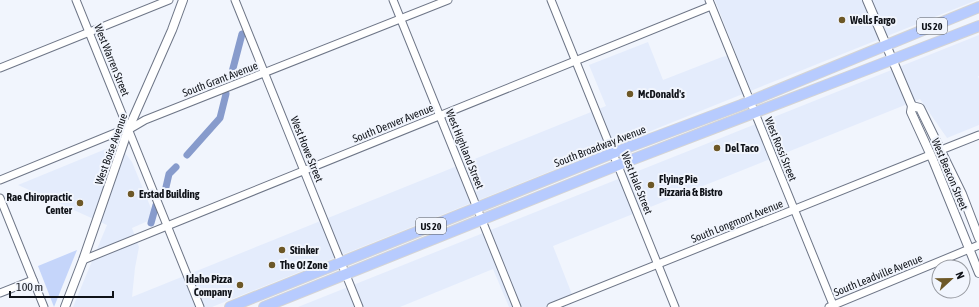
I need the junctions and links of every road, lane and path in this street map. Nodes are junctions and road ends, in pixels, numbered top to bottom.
1 (76, 0) edge
2 (169, 0) edge
3 (183, 0) edge
4 (235, 0) edge
5 (393, 0) edge
6 (448, 0) edge
7 (551, 0) edge
8 (867, 0) edge
9 (710, 3) edge
10 (979, 7) edge
11 (400, 19) junction
12 (979, 26) edge
13 (89, 32) junction
14 (886, 45) junction
15 (892, 60) junction
16 (576, 61) junction
17 (0, 68) edge
18 (265, 73) junction
19 (750, 101) junction
20 (912, 106) junction
21 (754, 113) junction
22 (440, 116) junction
23 (128, 130) junction
24 (979, 135) edge
25 (941, 150) junction
26 (613, 153) junction
27 (930, 155) junction
28 (618, 165) junction
29 (304, 170) junction
30 (0, 180) edge
31 (0, 198) edge
32 (477, 208) junction
33 (794, 210) junction
34 (482, 220) junction
35 (167, 226) junction
36 (979, 238) edge
37 (979, 246) edge
38 (969, 249) junction
39 (83, 260) junction
40 (341, 262) junction
41 (658, 264) junction
42 (979, 273) edge
43 (346, 274) junction
44 (33, 280) junction
45 (0, 293) edge
46 (832, 306) edge
47 (44, 307) edge
48 (65, 307) edge
49 (200, 307) edge
50 (230, 307) edge
51 (264, 307) edge
52 (359, 307) edge
53 (517, 307) edge
54 (551, 307) edge
55 (675, 307) edge

1 - 13 street, West Warren Street
2 - 13 street
3 - 23 street, West Boise Avenue
4 - 18 street, West Howe Street
5 - 11 street, West Highland Street
6 - 11 street, South Grant Avenue
7 - 16 street, West Hale Street
8 - 14 street, West Beacon Street
9 - 16 street, South Denver Avenue
9 - 19 street, West Rossi Street
10 - 14 main road, South Broadway Avenue / US 20
11 - 18 street, South Grant Avenue
11 - 22 street, West Highland Street
12 - 15 main road, US 20
13 - 17 street
13 - 23 street, West Warren Street
14 - 15 street, West Beacon Street
14 - 19 main road, South Broadway Avenue / US 20
15 - 20 street, West Beacon Street
15 - 21 main road, US 20
16 - 22 street, South Denver Avenue
16 - 26 street, West Hale Street
18 - 23 street, South Grant Avenue
18 - 29 street, West Howe Street
19 - 21 street, West Rossi Street
19 - 26 main road, South Broadway Avenue / US 20
20 - 25 street, West Beacon Street
20 - 27 street, West Beacon Street
21 - 28 main road, US 20
21 - 33 street, West Rossi Street
22 - 29 street, South Denver Avenue
22 - 32 street, West Highland Street
23 - 30 street, South Grant Avenue
23 - 35 street, West Warren Street
23 - 39 street, West Boise Avenue
24 - 25 street
25 - 36 street, West Beacon Street
26 - 28 street, West Hale Street
26 - 32 main road, South Broadway Avenue / US 20
27 - 33 street, South Longmont Avenue
27 - 38 street, West Beacon Street
28 - 34 main road, US 20
28 - 41 street, West Hale Street
29 - 35 street, South Denver Avenue
29 - 40 street, West Howe Street
31 - 44 street
32 - 34 street, West Highland Street
32 - 40 main road, South Broadway Avenue / US 20
33 - 41 street, South Longmont Avenue
33 - 46 street, West Rossi Street
34 - 43 main road, US 20
34 - 53 street, West Highland Street
35 - 39 street, South Denver Avenue
35 - 49 street, West Warren Street
37 - 38 street, South Leadville Avenue
38 - 42 street, West Beacon Street
38 - 46 street, South Leadville Avenue
39 - 48 street, West Boise Avenue
40 - 43 street, West Howe Street
40 - 50 main road, South Broadway Avenue / US 20
41 - 54 street, South Longmont Avenue
41 - 55 street, West Hale Street
43 - 51 main road, US 20
43 - 52 street, West Howe Street
44 - 45 street
44 - 47 street

